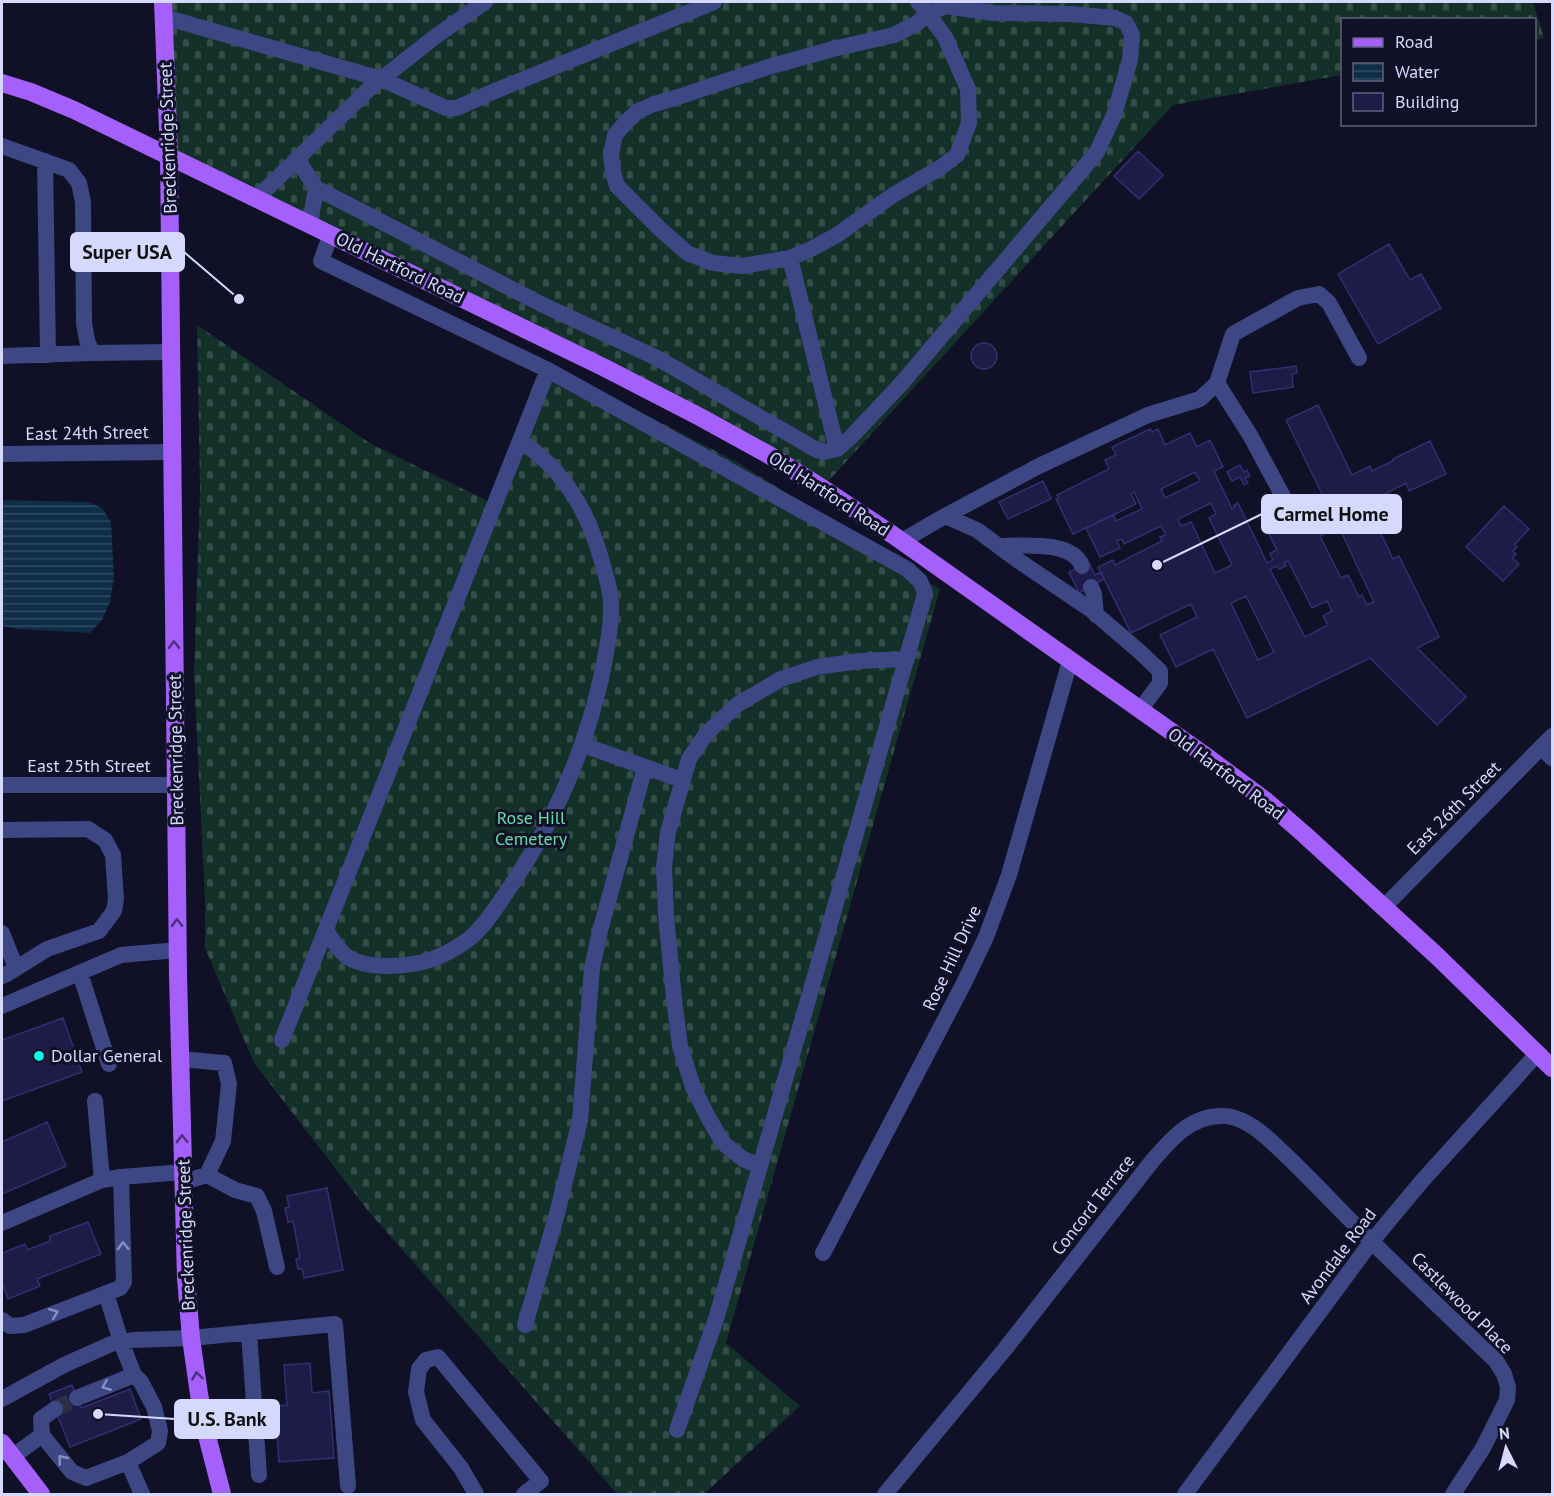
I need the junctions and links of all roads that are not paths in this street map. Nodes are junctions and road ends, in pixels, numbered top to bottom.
1 (485, 2) edge
2 (714, 2) edge
3 (950, 4) edge
4 (923, 8) edge
5 (164, 9) edge
6 (469, 9) edge
7 (381, 79) junction
8 (2, 83) edge
9 (2, 146) edge
10 (169, 155) junction
11 (297, 159) junction
12 (45, 160) junction
13 (316, 188) junction
14 (256, 198) junction
15 (310, 224) junction
16 (331, 234) junction
17 (790, 258) junction
18 (171, 352) junction
19 (92, 353) junction
20 (48, 355) junction
21 (2, 356) edge
22 (1359, 358) dead end
23 (548, 370) junction
24 (1217, 383) junction
25 (520, 441) junction
26 (837, 449) junction
27 (172, 452) junction
28 (2, 454) edge
29 (1286, 502) dead end
30 (945, 516) junction
31 (903, 541) junction
32 (999, 546) junction
33 (1082, 566) dead end
34 (1091, 587) dead end
35 (1096, 615) junction
36 (907, 659) junction
37 (1070, 661) junction
38 (1140, 710) junction
39 (583, 745) junction
40 (1549, 747) edge
41 (645, 767) junction
42 (682, 780) junction
43 (2, 785) edge
44 (176, 785) junction
45 (2, 830) edge
46 (1383, 908) junction
47 (326, 930) junction
48 (2, 933) edge
49 (178, 950) junction
50 (16, 968) junction
51 (80, 973) junction
52 (2, 976) edge
53 (2, 1006) edge
54 (282, 1040) dead end
55 (1538, 1053) junction
56 (180, 1059) junction
57 (109, 1064) dead end
58 (1552, 1068) edge
59 (94, 1101) dead end
60 (760, 1166) junction
61 (207, 1175) junction
62 (120, 1177) junction
63 (183, 1177) junction
64 (102, 1180) junction
65 (2, 1223) edge
66 (1372, 1241) junction
67 (823, 1253) dead end
68 (277, 1267) dead end
69 (106, 1293) junction
70 (2, 1320) edge
71 (525, 1325) dead end
72 (249, 1332) junction
73 (191, 1338) junction
74 (121, 1342) junction
75 (134, 1375) junction
76 (77, 1398) tunnel mouth
77 (2, 1399) edge
78 (55, 1409) tunnel mouth
79 (677, 1430) dead end
80 (42, 1435) junction
81 (2, 1443) edge
82 (12, 1457) junction
83 (128, 1462) junction
84 (259, 1475) dead end
85 (348, 1486) dead end
86 (41, 1494) edge
87 (142, 1494) edge
88 (222, 1494) edge
89 (476, 1494) edge
90 (524, 1494) edge
91 (885, 1494) edge
92 (1185, 1494) edge
93 (1453, 1494) edge

1 - 6 street
2 - 7 street
3 - 4 street
3 - 26 street
4 - 17 street
4 - 17 street
5 - 7 street
5 - 10 main road, Breckenridge Street
6 - 7 street
7 - 11 street
8 - 10 main road, Old Hartford Road
9 - 12 street
10 - 14 main road, Old Hartford Road
10 - 18 main road, Breckenridge Street
11 - 13 street
11 - 14 street
12 - 19 street
12 - 20 street
13 - 15 street
13 - 26 street
14 - 15 main road, Old Hartford Road
15 - 16 main road, Old Hartford Road
16 - 23 street
16 - 31 main road, Old Hartford Road
17 - 26 street
18 - 19 street
18 - 27 main road, Breckenridge Street
19 - 20 street
20 - 21 street
22 - 24 street
23 - 25 street
23 - 36 street
24 - 29 street
24 - 30 street
25 - 39 street
25 - 47 street
27 - 28 street, East 24th Street
44 -> 27 main road, Breckenridge Street
30 - 31 street
30 - 32 street
31 - 37 main road, Old Hartford Road
32 - 33 street
32 - 35 street
34 - 35 street
35 - 38 street
36 - 42 street
36 - 60 street
37 - 38 main road, Old Hartford Road
37 - 67 street, Rose Hill Drive
38 - 46 main road, Old Hartford Road
39 - 41 street
39 - 47 street
40 - 46 street, East 26th Street
41 - 42 street
41 - 71 street
42 - 60 street
43 - 44 street, East 25th Street
49 -> 44 main road, Breckenridge Street
45 - 50 street
46 - 55 main road, Old Hartford Road
47 - 54 street
48 - 50 street
49 - 51 street
49 - 56 main road, Breckenridge Street
50 - 52 street
51 - 53 street
51 - 57 street
55 - 58 main road, Old Hartford Road
55 - 66 street, Avondale Road
56 - 61 street
63 -> 56 main road, Breckenridge Street
59 - 64 street
60 - 79 street
61 - 63 street
61 - 68 street
62 - 63 street
62 - 64 street
69 -> 62 street
63 - 73 main road, Breckenridge Street
64 - 65 street
66 - 91 street, Concord Terrace
66 - 92 street, Avondale Road
66 - 93 street, Castlewood Place
70 -> 69 street
69 - 74 street
72 - 73 street
72 - 84 street
72 - 85 street
73 - 74 street
88 -> 73 main road, Breckenridge Street
74 - 75 street
74 - 77 street
75 -> 76 street
75 - 83 street
78 - 80 street
80 - 82 street
83 -> 80 street
81 - 82 main road
82 - 86 main road
83 - 87 street
89 - 90 street

